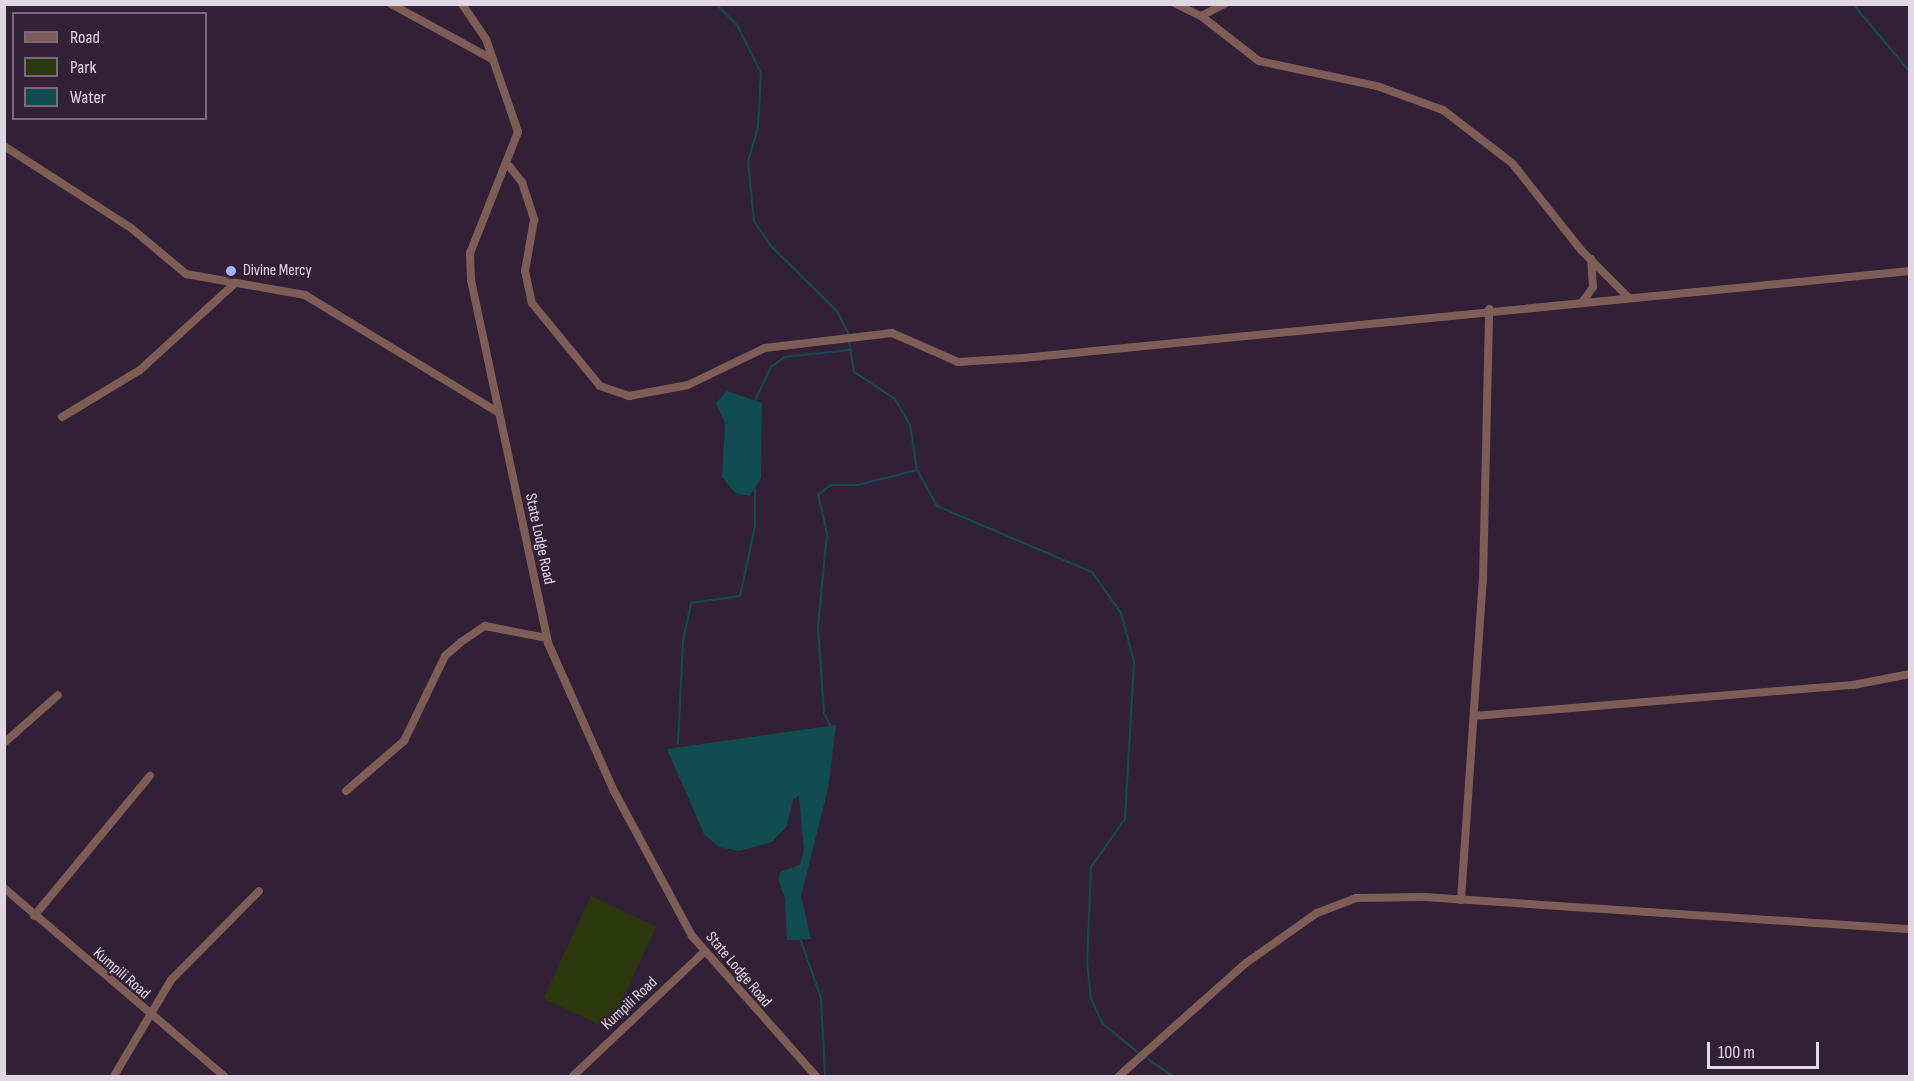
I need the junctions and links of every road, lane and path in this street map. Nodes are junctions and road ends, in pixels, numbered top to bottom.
1 (391, 4) edge
2 (462, 4) edge
3 (1176, 4) edge
4 (1225, 4) edge
5 (1201, 16) junction
6 (492, 58) junction
7 (4, 146) edge
8 (509, 166) junction
9 (1591, 259) junction
10 (1910, 272) edge
11 (233, 285) junction
12 (1628, 297) junction
13 (1583, 301) junction
14 (1490, 309) junction
15 (499, 413) junction
16 (62, 417) dead end
17 (546, 638) junction
18 (1910, 674) edge
19 (58, 695) dead end
20 (1473, 716) junction
21 (4, 743) edge
22 (150, 776) dead end
23 (346, 791) dead end
24 (4, 888) edge
25 (259, 891) dead end
26 (1461, 900) junction
27 (34, 916) junction
28 (1910, 929) edge
29 (705, 951) junction
30 (147, 1015) junction
31 (114, 1077) edge
32 (224, 1077) edge
33 (573, 1077) edge
34 (816, 1077) edge
35 (1119, 1077) edge

1 - 6 street
2 - 6 street, State Lodge Road
3 - 5 street
4 - 5 street
5 - 9 street
6 - 8 street, State Lodge Road
7 - 11 street
8 - 14 street
8 - 15 street, State Lodge Road
9 - 12 street
9 - 13 street
10 - 12 street
11 - 15 street
11 - 16 street
12 - 13 street
13 - 14 street
14 - 20 street
15 - 17 street, State Lodge Road
17 - 23 street
17 - 29 street, State Lodge Road
18 - 20 street
19 - 21 street
20 - 26 street
22 - 27 street
24 - 27 street, Kumpili Road
25 - 30 street
26 - 28 street
26 - 35 street
27 - 30 street, Kumpili Road
29 - 33 street, Kumpili Road
29 - 34 street, State Lodge Road
30 - 31 street
30 - 32 street, Kumpili Road

